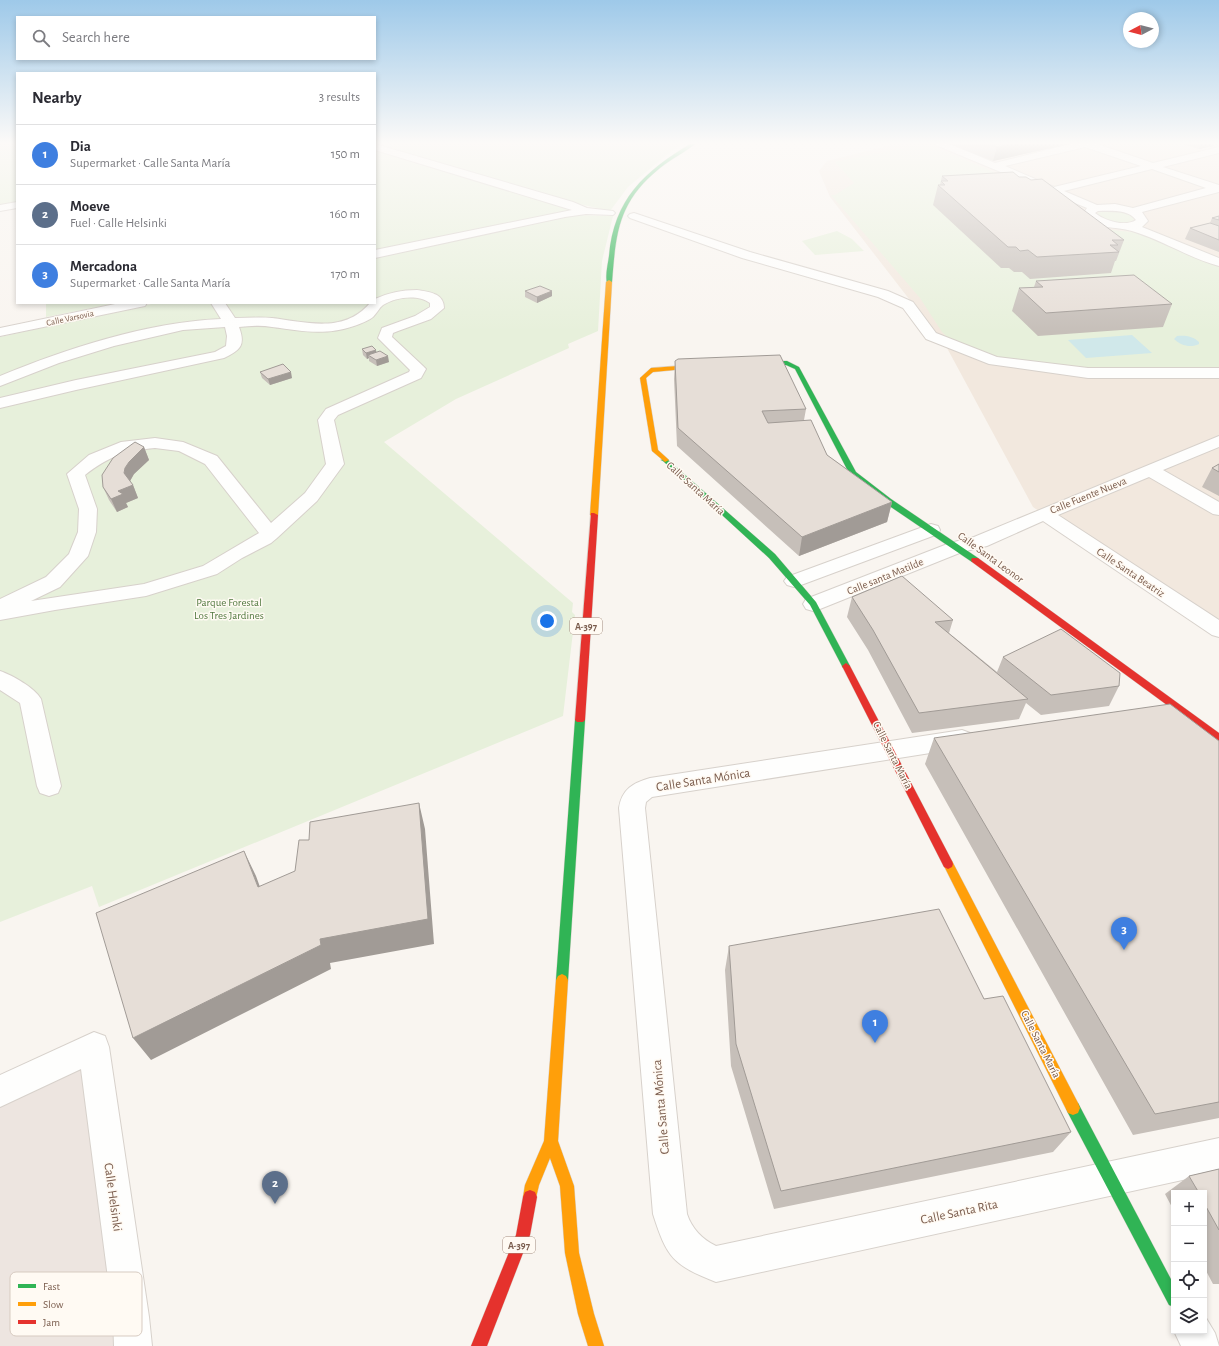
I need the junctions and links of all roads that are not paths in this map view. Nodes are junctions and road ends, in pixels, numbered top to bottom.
1 (574, 207) edge
2 (624, 207) edge
3 (1093, 207) edge
4 (1151, 207) edge
5 (1096, 208) junction
6 (586, 211) junction
7 (1133, 212) junction
8 (609, 213) dead end
9 (634, 216) dead end
10 (1142, 221) junction
11 (1125, 226) junction
12 (376, 254) edge
13 (1219, 255) edge
14 (1219, 262) edge
15 (135, 304) edge
16 (219, 304) edge
17 (231, 323) junction
18 (0, 332) edge
19 (746, 364) edge
20 (717, 365) edge
21 (1219, 373) edge
22 (0, 381) edge
23 (0, 403) edge
24 (1219, 441) edge
25 (1150, 470) junction
26 (1219, 510) edge
27 (1044, 514) junction
28 (931, 530) junction
29 (270, 534) junction
30 (957, 547) junction
31 (794, 581) junction
32 (813, 604) junction
33 (0, 607) edge
34 (0, 613) edge
35 (1219, 630) edge
36 (0, 679) edge
37 (985, 736) edge
38 (1219, 738) edge
39 (890, 750) junction
40 (48, 786) dead end
41 (0, 1091) edge
42 (551, 1141) junction
43 (1219, 1155) edge
44 (1109, 1178) junction
45 (699, 1258) joint
46 (125, 1272) edge
47 (1173, 1298) edge
48 (1195, 1334) edge
49 (132, 1336) edge
50 (133, 1346) edge
51 (479, 1346) edge
52 (596, 1346) edge
53 (1202, 1346) edge

1 - 6 street
2 - 42 main road, A-397
3 - 5 street
4 - 7 street
5 - 7 street
5 - 11 street
6 - 8 street
6 - 12 street
7 - 10 street
9 - 21 street
10 - 11 street
10 - 13 street
11 - 14 street
15 - 18 street, Calle Varsovia
16 - 17 street
17 - 22 street
17 - 23 street
17 - 29 street
19 - 28 main road, Calle Santa Leonor
20 - 31 main road, Calle Santa María
24 - 25 street, Calle Fuente Nueva
25 - 26 street
25 - 27 street, Calle Fuente Nueva
27 - 30 street, Calle Fuente Nueva
27 - 35 street, Calle Santa Beatriz
28 - 30 main road, Calle Santa Leonor
28 - 31 street
29 - 33 street
29 - 34 street
30 - 32 street, Calle santa Matilde
30 - 38 main road, Calle Santa Leonor
31 - 32 main road, Calle Santa María
32 - 39 main road, Calle Santa María
36 - 40 street
37 - 39 street, Calle Santa Mónica
39 - 44 main road, Calle Santa María
39 - 45 street, Calle Santa Mónica
41 - 46 street, Calle Helsinki
42 - 51 main road, A-397
42 - 52 main road, A-397
43 - 44 street, Calle Santa Rita
44 - 45 street, Calle Santa Rita
44 - 47 main road, Calle Santa María
48 - 53 street
49 - 50 street, Calle Helsinki

